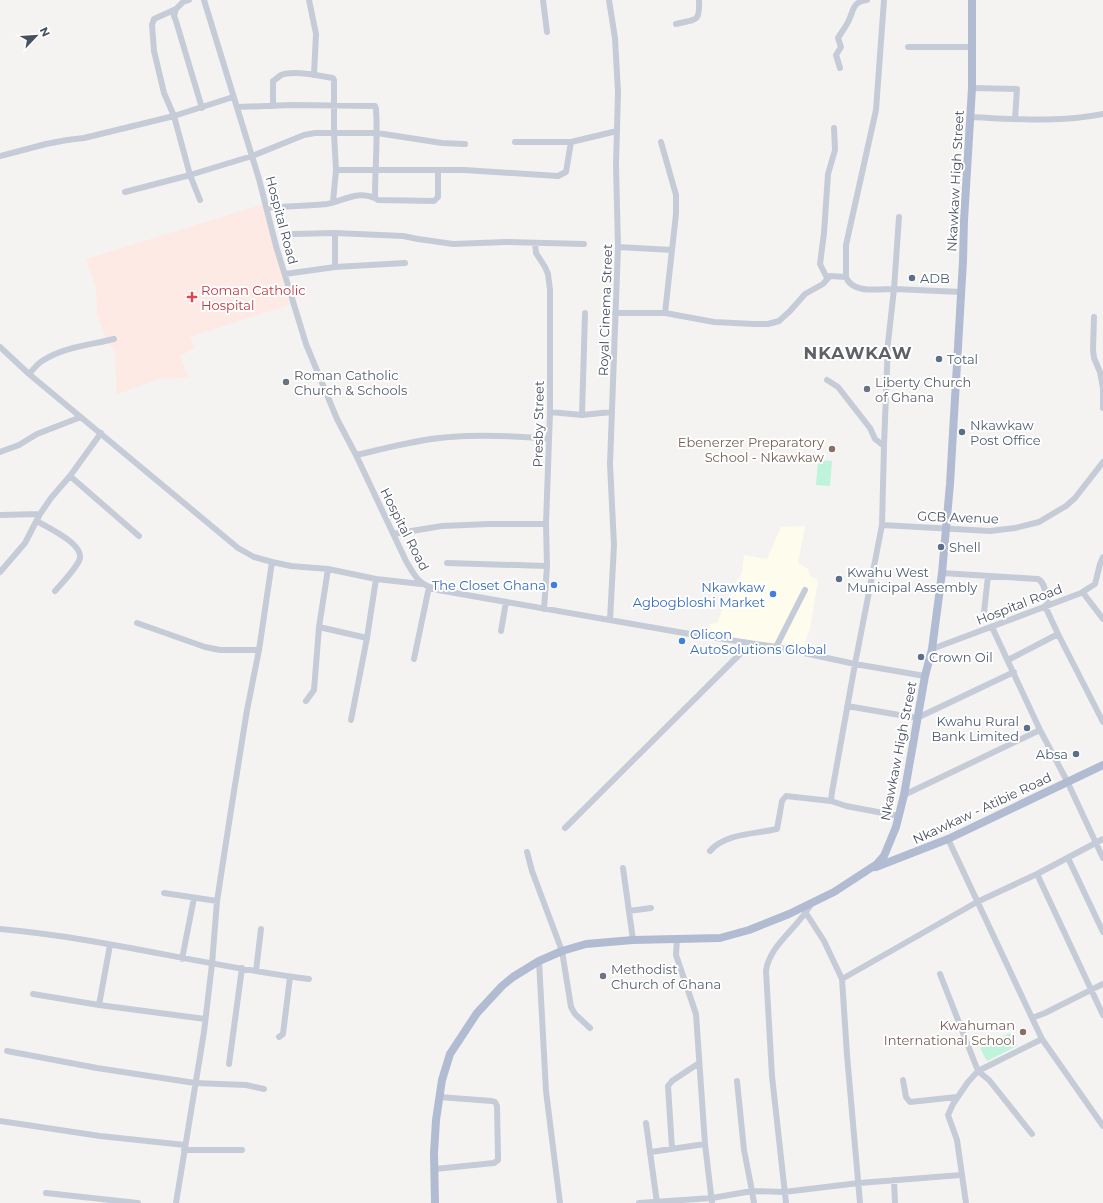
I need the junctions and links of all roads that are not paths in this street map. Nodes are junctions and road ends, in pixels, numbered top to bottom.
1 (189, 0) edge
2 (204, 0) edge
3 (309, 0) edge
4 (544, 0) edge
5 (609, 0) edge
6 (699, 0) edge
7 (867, 0) edge
8 (884, 0) edge
9 (972, 0) edge
10 (176, 9) junction
11 (676, 24) dead end
12 (547, 32) dead end
13 (908, 47) dead end
14 (972, 47) junction
15 (840, 68) dead end
16 (314, 75) junction
17 (972, 88) junction
18 (233, 97) junction
19 (273, 106) junction
20 (334, 106) junction
21 (237, 107) junction
22 (202, 108) junction
23 (1103, 114) edge
24 (174, 116) junction
25 (970, 117) junction
26 (1015, 119) junction
27 (834, 128) dead end
28 (616, 132) junction
29 (334, 133) junction
30 (378, 133) junction
31 (515, 142) dead end
32 (571, 142) junction
33 (661, 142) dead end
34 (465, 144) dead end
35 (0, 156) edge
36 (252, 156) junction
37 (336, 170) junction
38 (375, 170) junction
39 (438, 170) junction
40 (190, 175) junction
41 (125, 192) dead end
42 (375, 198) junction
43 (200, 200) dead end
44 (333, 202) junction
45 (267, 208) junction
46 (899, 217) dead end
47 (335, 233) junction
48 (293, 234) dead end
49 (535, 243) junction
50 (584, 244) dead end
51 (618, 247) junction
52 (672, 250) junction
53 (405, 264) dead end
54 (335, 267) junction
55 (285, 274) junction
56 (846, 277) junction
57 (827, 278) junction
58 (894, 289) junction
59 (961, 292) junction
60 (585, 313) dead end
61 (615, 313) junction
62 (665, 314) junction
63 (1094, 316) dead end
64 (114, 340) dead end
65 (0, 347) edge
66 (29, 374) junction
67 (827, 380) dead end
68 (1103, 408) edge
69 (550, 412) junction
70 (612, 412) junction
71 (582, 415) junction
72 (81, 417) junction
73 (101, 433) junction
74 (549, 439) junction
75 (884, 446) junction
76 (0, 452) edge
77 (356, 455) junction
78 (1103, 462) edge
79 (70, 476) junction
80 (40, 514) junction
81 (0, 515) edge
82 (37, 521) junction
83 (546, 524) junction
84 (882, 525) junction
85 (946, 528) junction
86 (394, 534) junction
87 (139, 536) dead end
88 (1103, 557) edge
89 (272, 562) junction
90 (447, 563) dead end
91 (547, 566) junction
92 (328, 569) junction
93 (0, 572) edge
94 (942, 573) junction
95 (988, 576) junction
96 (376, 579) junction
97 (421, 584) junction
98 (429, 587) junction
99 (804, 590) dead end
100 (55, 591) dead end
101 (1081, 593) junction
102 (506, 602) junction
103 (1047, 606) junction
104 (544, 608) junction
105 (984, 612) dead end
106 (1103, 619) edge
107 (610, 620) junction
108 (138, 623) dead end
109 (319, 627) junction
110 (992, 627) junction
111 (501, 631) dead end
112 (1058, 634) junction
113 (367, 638) junction
114 (750, 644) junction
115 (776, 647) junction
116 (932, 649) junction
117 (259, 650) junction
118 (414, 659) dead end
119 (1008, 660) junction
120 (855, 664) junction
121 (1014, 672) junction
122 (925, 676) junction
123 (306, 701) dead end
124 (847, 706) junction
125 (917, 718) junction
126 (351, 720) dead end
127 (1103, 722) edge
128 (1040, 730) junction
129 (1103, 765) edge
130 (1067, 781) junction
131 (904, 796) junction
132 (831, 801) junction
133 (899, 816) junction
134 (565, 828) dead end
135 (948, 839) junction
136 (1103, 839) edge
137 (1096, 842) junction
138 (710, 851) dead end
139 (527, 852) dead end
140 (1068, 858) junction
141 (1103, 858) edge
142 (623, 868) dead end
143 (869, 869) junction
144 (1037, 874) junction
145 (164, 893) dead end
146 (194, 898) junction
147 (217, 901) junction
148 (976, 902) junction
149 (810, 904) junction
150 (651, 908) dead end
151 (629, 911) junction
152 (806, 913) junction
153 (0, 929) edge
154 (261, 929) dead end
155 (1103, 932) edge
156 (677, 939) junction
157 (633, 940) junction
158 (110, 945) junction
159 (562, 951) junction
160 (182, 959) junction
161 (539, 961) junction
162 (212, 964) junction
163 (242, 968) junction
164 (256, 971) junction
165 (940, 974) dead end
166 (290, 977) junction
167 (308, 979) dead end
168 (842, 979) junction
169 (1103, 984) edge
170 (1091, 990) junction
171 (33, 994) dead end
172 (99, 1005) junction
173 (1103, 1015) edge
174 (1032, 1018) junction
175 (205, 1019) junction
176 (590, 1028) dead end
177 (279, 1037) dead end
178 (1042, 1039) junction
179 (7, 1050) dead end
180 (699, 1063) junction
181 (229, 1064) dead end
182 (978, 1072) junction
183 (903, 1080) dead end
184 (737, 1081) dead end
185 (195, 1083) junction
186 (264, 1089) dead end
187 (957, 1097) junction
188 (439, 1098) junction
189 (0, 1121) edge
190 (646, 1123) dead end
191 (1103, 1126) edge
192 (1032, 1134) dead end
193 (705, 1144) junction
194 (184, 1147) junction
195 (672, 1149) junction
196 (242, 1150) dead end
197 (651, 1152) junction
198 (435, 1169) junction
199 (961, 1175) junction
200 (894, 1180) junction
201 (859, 1183) junction
202 (752, 1190) junction
203 (784, 1192) junction
204 (46, 1193) dead end
205 (70, 1196) junction
206 (712, 1200) edge
207 (121, 1202) edge
208 (657, 1202) edge
209 (69, 1203) edge
210 (138, 1203) edge
211 (176, 1203) edge
212 (435, 1203) edge
213 (560, 1203) edge
214 (639, 1203) edge
215 (754, 1203) edge
216 (786, 1203) edge
217 (860, 1203) edge
218 (895, 1203) edge
219 (966, 1203) edge

1 - 10 street
2 - 18 street, Hospital Road
3 - 16 street
4 - 12 street
5 - 28 street, Royal Cinema Street
6 - 11 street
7 - 15 street
8 - 56 street
9 - 14 main road, Nkawkaw High Street
10 - 22 street
10 - 24 street
13 - 14 street
14 - 17 main road, Nkawkaw High Street
16 - 19 street
16 - 20 street
17 - 25 main road, Nkawkaw High Street
17 - 26 street
18 - 21 street, Hospital Road
18 - 22 street
19 - 20 street
19 - 21 street
20 - 29 street
20 - 30 street
21 - 36 street, Hospital Road
22 - 24 street
23 - 26 street
24 - 35 street
24 - 40 street
25 - 26 street
25 - 59 main road, Nkawkaw High Street
27 - 57 street
28 - 32 street
28 - 51 street, Royal Cinema Street
29 - 30 street
29 - 36 street
29 - 37 street
30 - 34 street
30 - 38 street
31 - 32 street
32 - 39 street
33 - 52 street
36 - 40 street
36 - 45 street, Hospital Road
37 - 38 street
37 - 44 street
38 - 39 street
38 - 42 street
39 - 42 street
40 - 41 street
40 - 43 street
42 - 44 street
44 - 45 street
45 - 55 street, Hospital Road
46 - 58 street
47 - 48 street
47 - 49 street
47 - 54 street
49 - 50 street
49 - 69 street, Presby Street
51 - 52 street
51 - 61 street, Royal Cinema Street
52 - 62 street
53 - 54 street
54 - 55 street
55 - 77 street, Hospital Road
56 - 57 street
56 - 58 street
57 - 62 street
58 - 59 street
58 - 75 street
59 - 85 main road, Nkawkaw High Street
60 - 71 street
61 - 62 street
61 - 70 street, Royal Cinema Street
63 - 68 street
64 - 66 street
65 - 66 street
66 - 72 street
67 - 75 street
69 - 71 street
69 - 74 street, Presby Street
70 - 71 street
70 - 107 street, Royal Cinema Street
72 - 73 street
72 - 76 street
73 - 79 street
73 - 89 street
74 - 77 street
74 - 83 street, Presby Street
75 - 84 street
77 - 86 street, Hospital Road
78 - 85 street, GCB Avenue
79 - 80 street
79 - 87 street
80 - 81 street
80 - 82 street
82 - 93 street
82 - 100 street
83 - 86 street
83 - 91 street, Presby Street
84 - 85 street, GCB Avenue
84 - 120 street
85 - 94 main road, Nkawkaw High Street
86 - 97 street, Hospital Road
88 - 101 street
89 - 92 street
89 - 117 street
90 - 91 street
91 - 104 street, Presby Street
92 - 96 street
92 - 109 street
94 - 95 street
94 - 116 main road, Nkawkaw High Street
95 - 103 street
95 - 105 street
96 - 97 street
96 - 113 street
97 - 98 street, Hospital Road
98 - 102 street, Hospital Road
98 - 118 street
99 - 115 street
101 - 103 street, Hospital Road
101 - 106 street, Hospital Road
102 - 104 street, Hospital Road
102 - 111 street
103 - 110 street, Hospital Road
103 - 112 street
104 - 107 street, Hospital Road
107 - 114 street, Hospital Road
108 - 117 street
109 - 113 street
109 - 123 street
110 - 116 street, Hospital Road
110 - 119 street
112 - 119 street
112 - 127 street
113 - 126 street
114 - 115 street, Hospital Road
114 - 134 street
115 - 120 street, Hospital Road
116 - 122 main road, Nkawkaw High Street
117 - 147 street
119 - 121 street
120 - 122 street, Hospital Road
120 - 124 street
121 - 125 street
121 - 128 street
122 - 125 main road, Nkawkaw High Street
124 - 125 street
124 - 132 street
125 - 131 main road, Nkawkaw High Street
128 - 130 street
128 - 131 street
129 - 130 main road, Nkawkaw - Atibie Road
130 - 135 main road, Nkawkaw - Atibie Road
130 - 137 street
131 - 133 main road, Nkawkaw High Street
132 - 133 street
132 - 138 street
133 - 143 main road, Nkawkaw High Street
135 - 143 main road, Nkawkaw - Atibie Road
135 - 148 street
136 - 137 street
137 - 140 street
137 - 141 street
139 - 159 street
140 - 144 street
140 - 155 street
142 - 151 street
143 - 149 main road, Nkawkaw High Street
144 - 148 street
144 - 170 street
145 - 146 street
146 - 147 street
146 - 160 street
147 - 162 street
148 - 168 street
148 - 174 street
149 - 152 street
149 - 156 main road, Nkawkaw High Street
150 - 151 street
151 - 157 street
152 - 168 street
152 - 203 street
153 - 158 street
154 - 164 street
156 - 157 main road, Nkawkaw High Street
156 - 180 street
157 - 159 main road, Nkawkaw High Street
158 - 160 street
158 - 172 street
159 - 161 main road, Nkawkaw High Street
159 - 176 street
160 - 162 street
161 - 188 main road, Nkawkaw High Street
161 - 213 street
162 - 163 street
162 - 175 street
163 - 164 street
163 - 181 street
164 - 166 street
165 - 182 street
166 - 167 street
166 - 177 street
168 - 201 street
169 - 170 street
170 - 173 street
170 - 174 street
171 - 172 street
172 - 175 street
174 - 178 street
175 - 185 street
178 - 182 street
178 - 191 street
179 - 185 street
180 - 193 street
180 - 195 street
182 - 187 street
182 - 192 street
183 - 187 street
184 - 202 street
185 - 186 street
185 - 194 street
187 - 199 street
188 - 198 main road, Nkawkaw High Street
188 - 198 street
189 - 194 street
190 - 197 street
193 - 195 street
193 - 206 street
194 - 196 street
194 - 211 street
195 - 197 street
197 - 208 street
198 - 212 main road, Nkawkaw High Street
199 - 200 street
199 - 219 street
200 - 201 street
200 - 218 street
201 - 203 street
201 - 217 street
202 - 203 street
202 - 206 street
202 - 215 street
203 - 216 street
204 - 205 street
205 - 207 street
205 - 209 street
206 - 208 street
207 - 210 street
208 - 214 street

